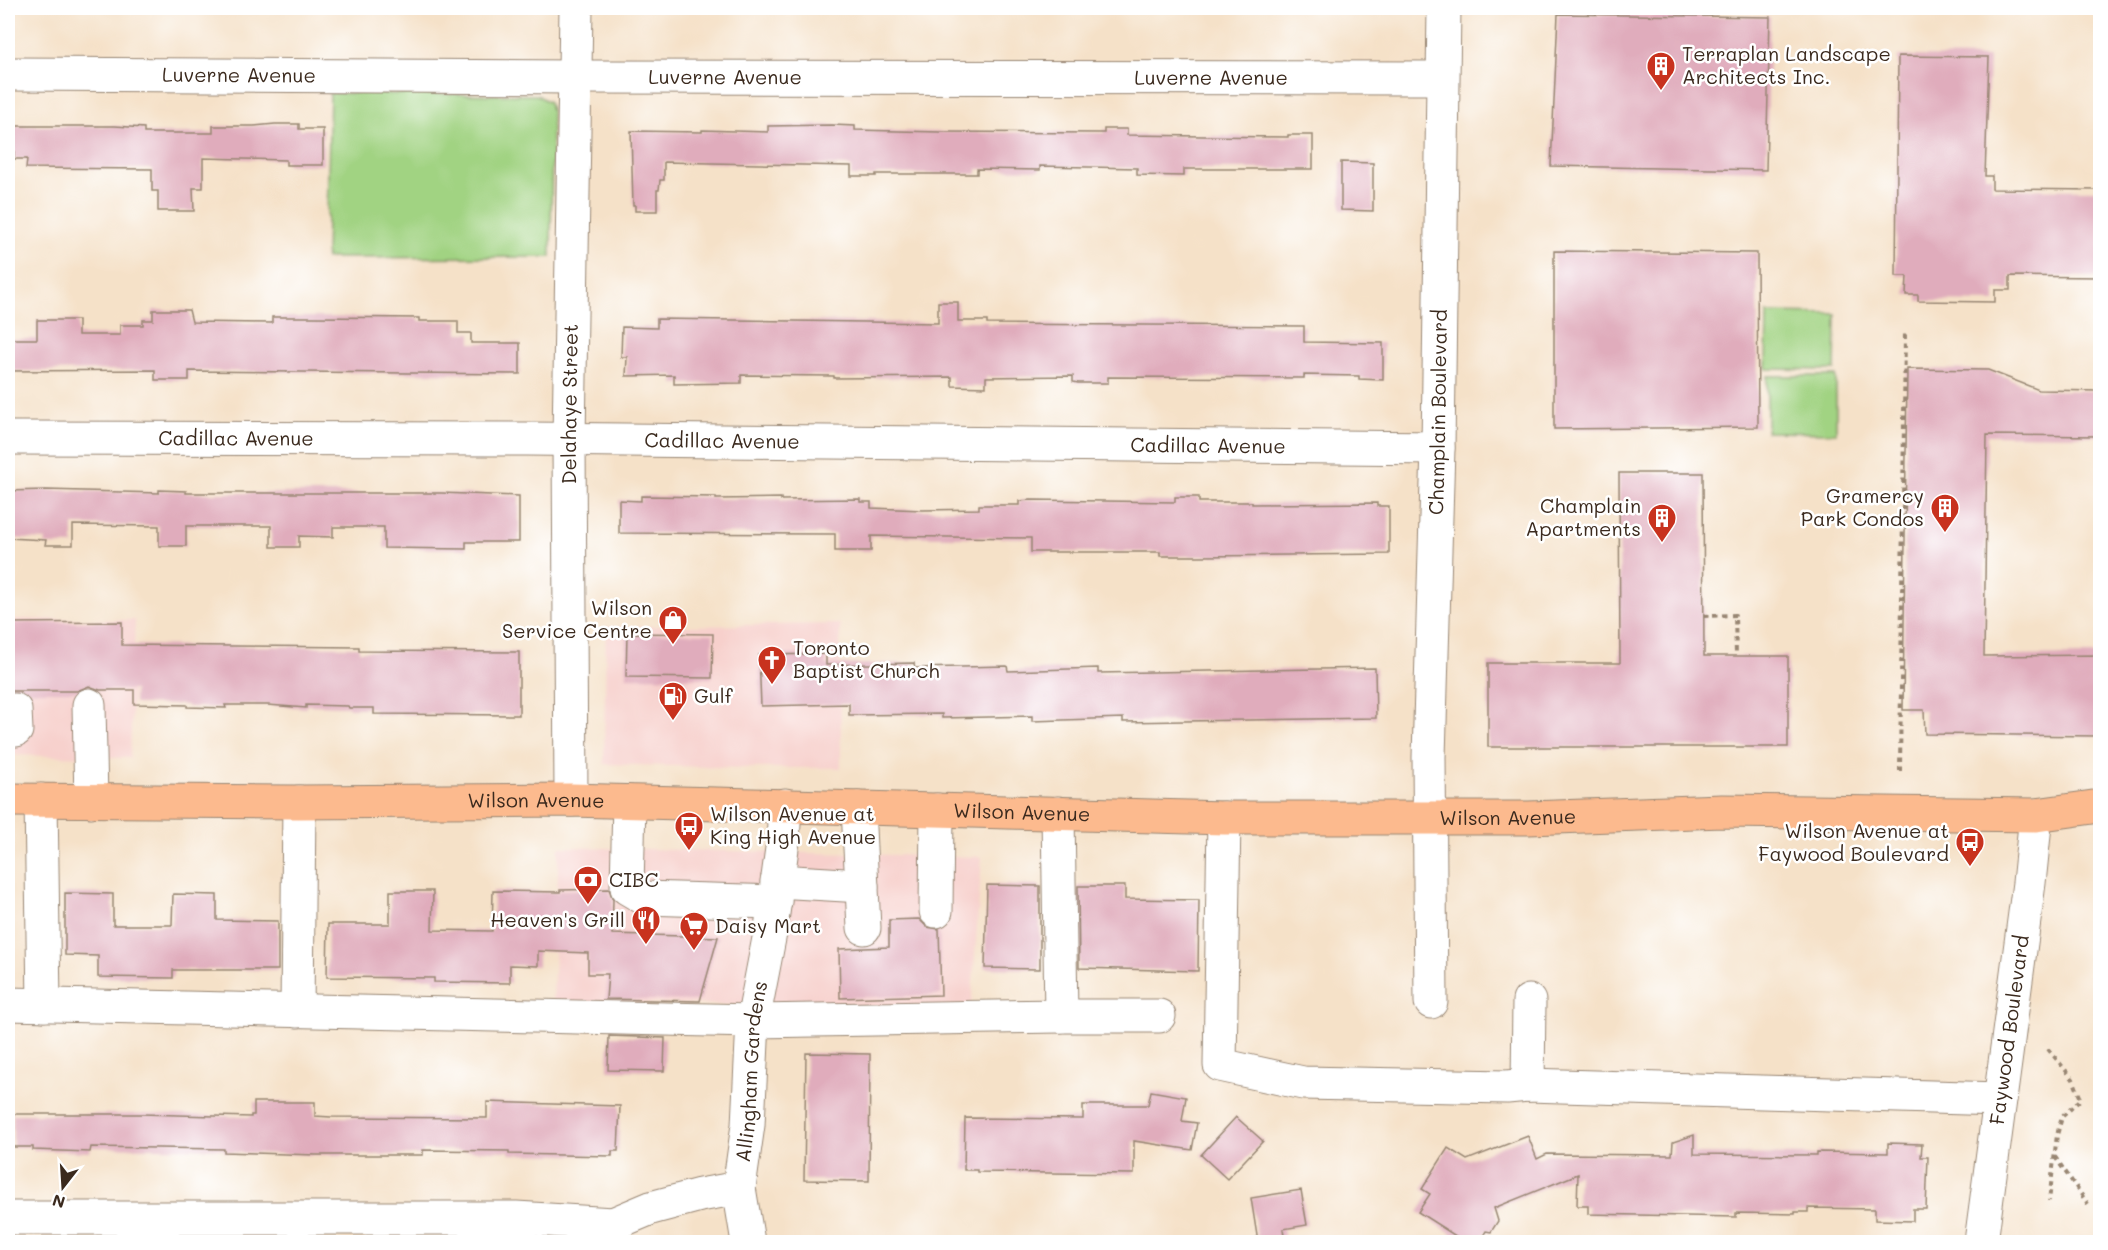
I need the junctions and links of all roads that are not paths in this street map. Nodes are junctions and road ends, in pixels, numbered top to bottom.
1 (576, 8) edge
2 (1444, 8) edge
3 (8, 74) edge
4 (574, 77) junction
5 (1442, 78) junction
6 (8, 438) edge
7 (568, 439) junction
8 (1438, 448) junction
9 (89, 705) dead end
10 (8, 800) edge
11 (41, 800) junction
12 (571, 800) junction
13 (91, 801) junction
14 (299, 802) junction
15 (629, 802) junction
16 (785, 805) junction
17 (2100, 806) edge
18 (858, 808) junction
19 (937, 810) junction
20 (1058, 813) junction
21 (2036, 815) junction
22 (1224, 818) junction
23 (1430, 818) junction
24 (2100, 827) edge
25 (862, 886) junction
26 (776, 892) junction
27 (936, 911) dead end
28 (864, 928) dead end
29 (1529, 1001) dead end
30 (1431, 1002) dead end
31 (8, 1004) edge
32 (44, 1005) junction
33 (297, 1011) junction
34 (1061, 1016) junction
35 (1159, 1016) dead end
36 (753, 1021) junction
37 (1528, 1085) junction
38 (2000, 1099) junction
39 (739, 1188) junction
40 (8, 1218) edge
41 (609, 1233) edge
42 (748, 1242) edge
43 (1981, 1242) edge

1 - 4 street, Delahaye Street
2 - 5 street, Champlain Boulevard
3 - 4 street, Luverne Avenue
4 - 5 street, Luverne Avenue
4 - 7 street, Delahaye Street
5 - 8 street, Champlain Boulevard
6 - 7 street, Cadillac Avenue
7 - 8 street, Cadillac Avenue
7 - 12 street, Delahaye Street
8 - 23 street, Champlain Boulevard
9 - 13 street
10 - 11 main road, Wilson Avenue
11 - 13 main road, Wilson Avenue
11 - 32 street
12 - 14 main road, Wilson Avenue
12 - 15 main road, Wilson Avenue
13 - 14 main road, Wilson Avenue
14 - 33 street
15 - 16 main road, Wilson Avenue
15 - 26 street
16 - 18 main road, Wilson Avenue
16 - 26 street, Allingham Gardens
17 - 21 main road, Wilson Avenue
18 - 19 main road, Wilson Avenue
18 - 25 street
19 - 20 main road, Wilson Avenue
19 - 27 street
20 - 22 main road, Wilson Avenue
20 - 34 street
21 - 23 main road, Wilson Avenue
21 - 24 main road, Wilson Avenue
21 - 38 street, Faywood Boulevard
22 - 23 main road, Wilson Avenue
22 - 37 street
23 - 30 street, Champlain Boulevard
25 - 26 street
25 - 28 street
26 - 36 street, Allingham Gardens
29 - 37 street
31 - 32 street
32 - 33 street
33 - 36 street
34 - 35 street
34 - 36 street
36 - 39 street, Allingham Gardens
37 - 38 street
38 - 43 street, Faywood Boulevard
39 - 41 street, Allingham Gardens
39 - 42 street
40 - 41 street

